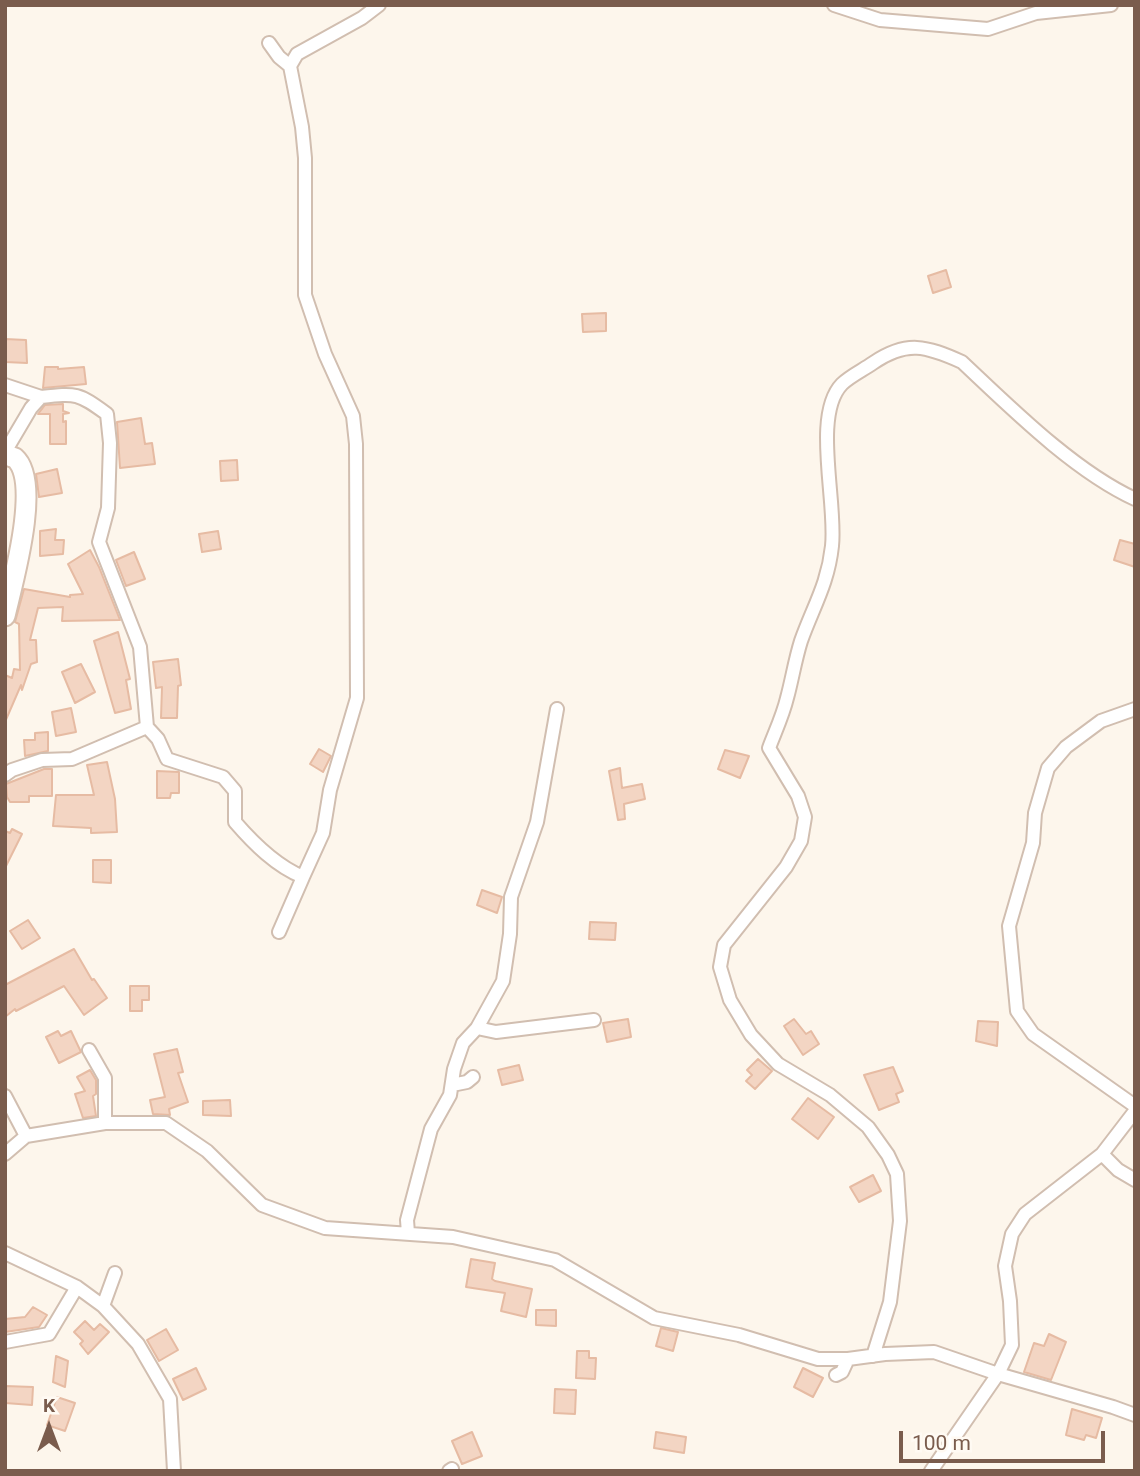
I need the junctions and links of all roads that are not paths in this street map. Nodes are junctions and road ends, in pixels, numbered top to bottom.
1 (379, 5) edge
2 (834, 5) edge
3 (1111, 5) edge
4 (269, 43) dead end
5 (290, 66) junction
6 (5, 385) edge
7 (41, 397) junction
8 (5, 453) edge
9 (1135, 499) edge
10 (5, 617) edge
11 (557, 709) dead end
12 (1135, 709) edge
13 (147, 727) junction
14 (5, 775) edge
15 (303, 877) junction
16 (279, 932) dead end
17 (594, 1020) dead end
18 (477, 1028) junction
19 (89, 1050) dead end
20 (473, 1077) dead end
21 (452, 1085) junction
22 (5, 1096) edge
23 (1135, 1109) edge
24 (105, 1123) junction
25 (26, 1136) junction
26 (5, 1154) edge
27 (1101, 1154) junction
28 (1135, 1181) edge
29 (408, 1233) junction
30 (5, 1253) edge
31 (115, 1273) dead end
32 (77, 1287) junction
33 (103, 1306) junction
34 (5, 1342) edge
35 (873, 1356) junction
36 (848, 1359) junction
37 (998, 1374) junction
38 (836, 1375) dead end
39 (1135, 1415) edge
40 (174, 1471) edge
41 (931, 1471) edge

1 - 5 street
2 - 3 street
4 - 5 street
5 - 15 street
6 - 7 street
7 - 8 street
7 - 13 street
8 - 10 main road
9 - 35 street
11 - 18 street
12 - 23 street
13 - 14 street
13 - 15 street
15 - 16 street
17 - 18 street
18 - 21 street
19 - 24 street
20 - 21 street
21 - 29 street
22 - 25 street
23 - 27 street
24 - 25 street
24 - 29 street
25 - 26 street
27 - 28 street
27 - 37 street
29 - 36 street
30 - 32 street
31 - 33 street
32 - 33 street
32 - 34 street
33 - 40 street
35 - 36 street
35 - 37 street
36 - 38 street
37 - 39 street
37 - 41 street

